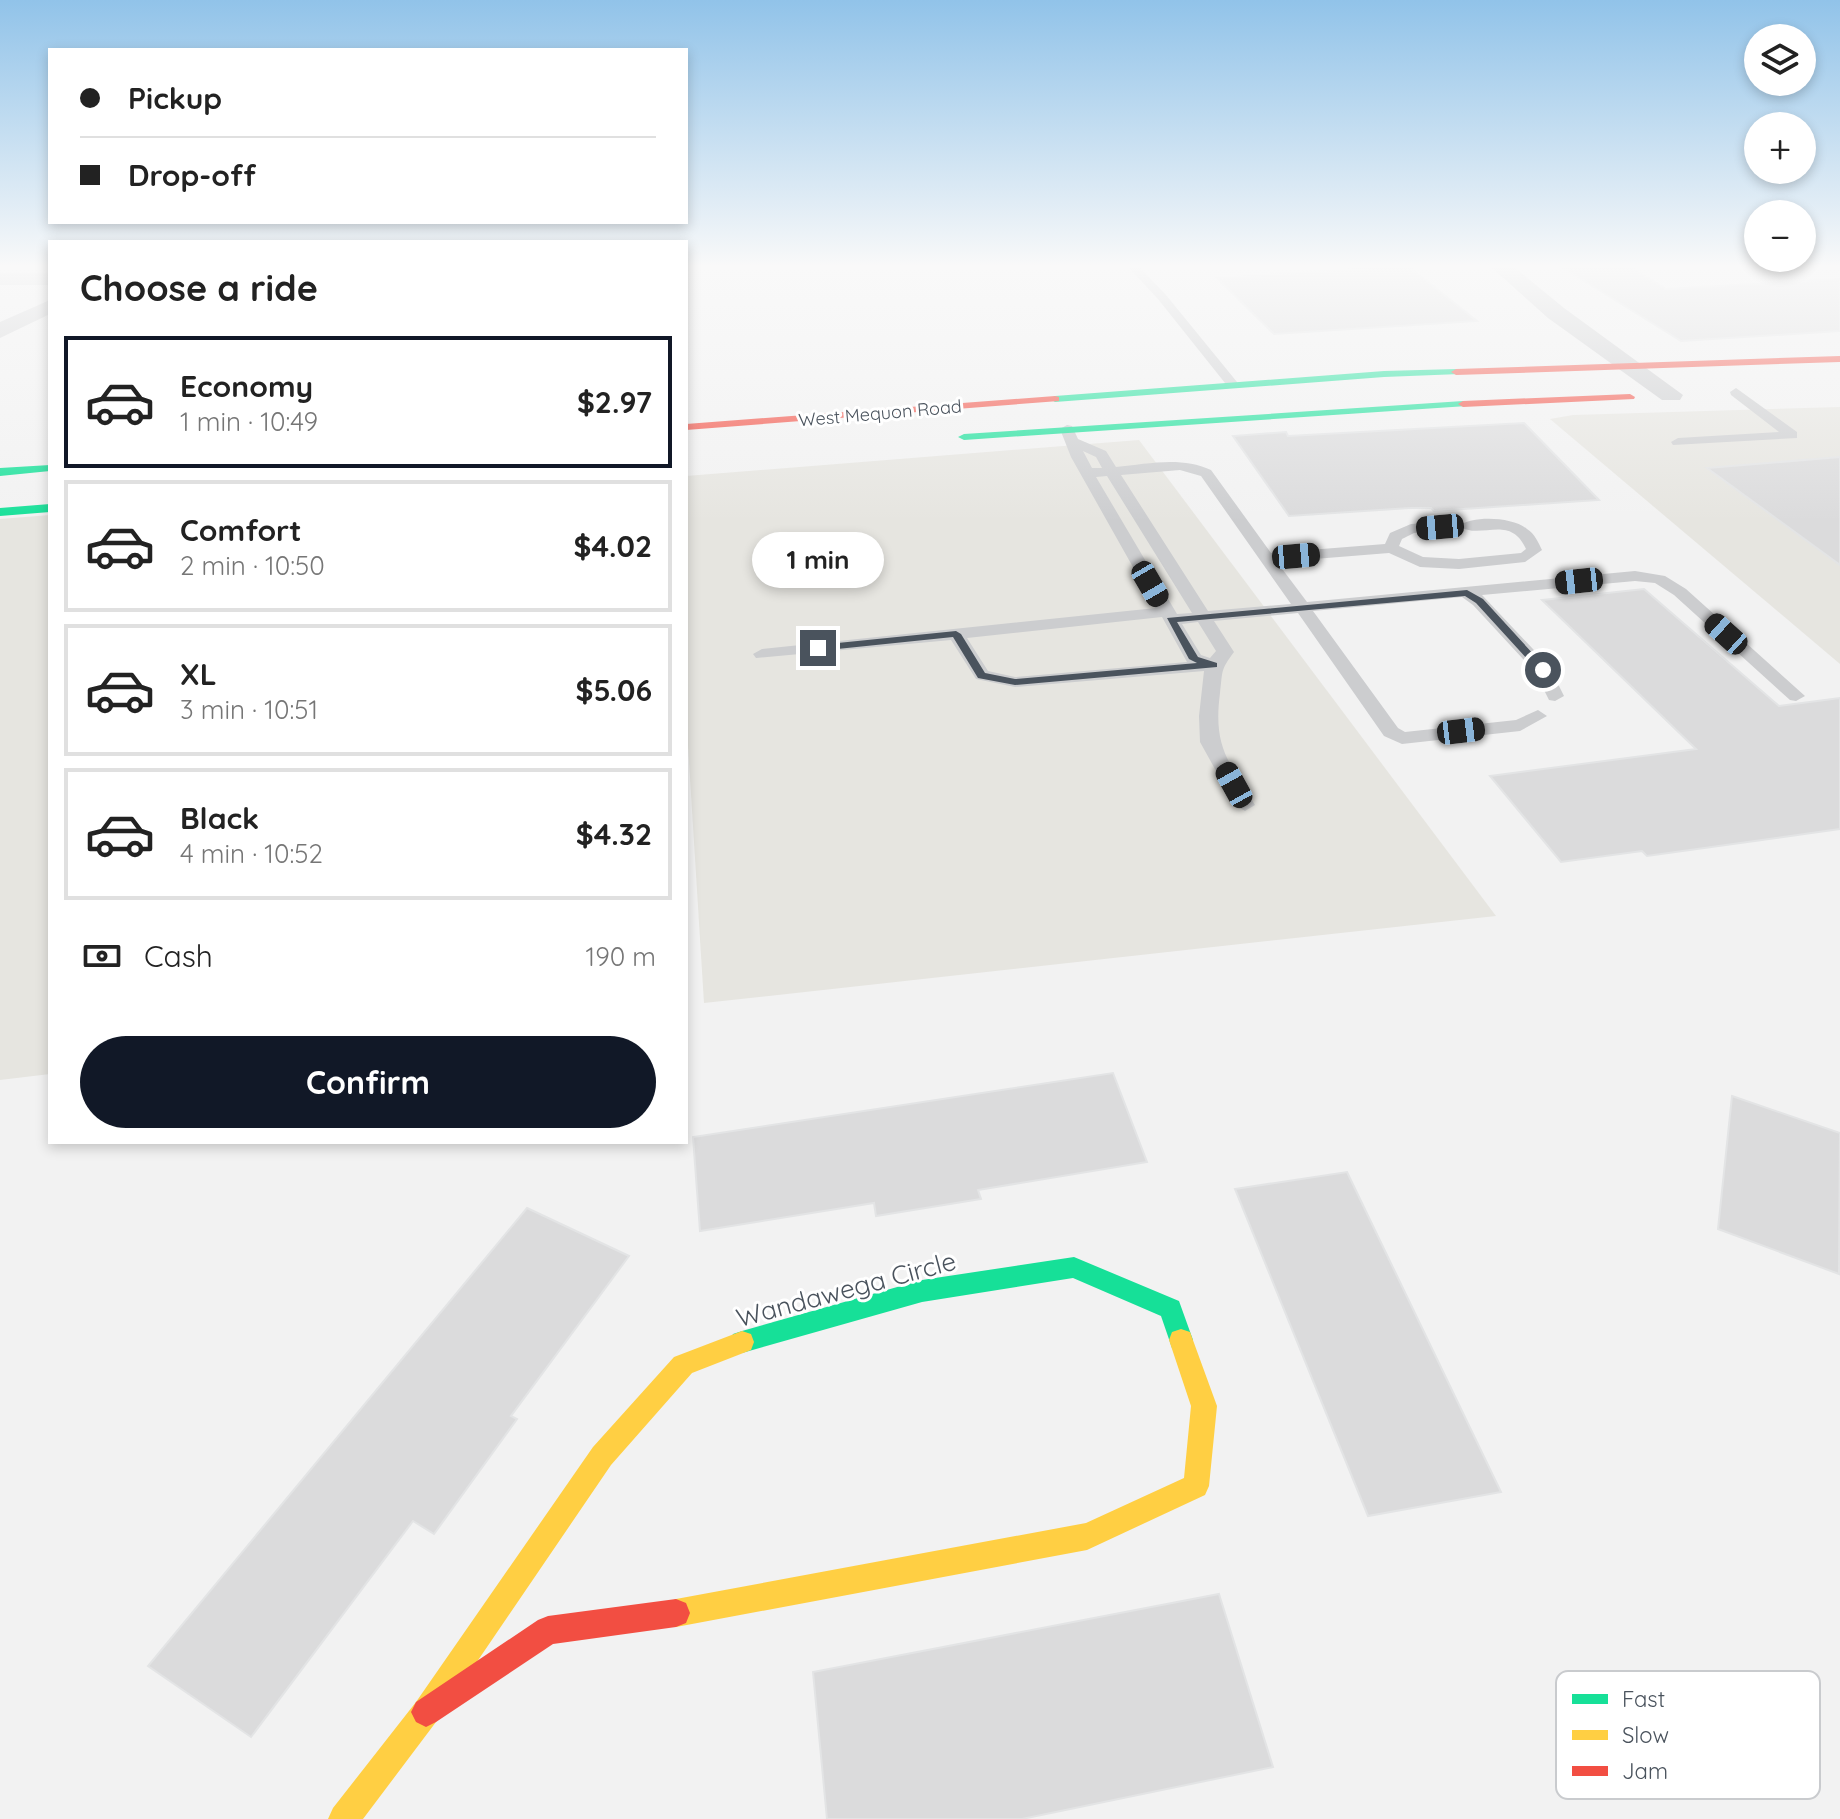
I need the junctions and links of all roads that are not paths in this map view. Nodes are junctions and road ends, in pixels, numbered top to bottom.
1 (1206, 352) edge
2 (1611, 352) edge
3 (1840, 359) edge
4 (1632, 367) junction
5 (1233, 385) junction
6 (1766, 391) dead end
7 (1729, 392) joint
8 (1677, 394) joint
9 (1047, 400) junction
10 (688, 427) edge
11 (1071, 436) junction
12 (945, 439) dead end
13 (1678, 442) dead end
14 (48, 468) edge
15 (1112, 471) junction
16 (0, 472) edge
17 (1087, 473) junction
18 (48, 508) edge
19 (0, 512) edge
20 (1467, 526) dead end
21 (1440, 527) dead end
22 (1391, 548) junction
23 (1265, 558) junction
24 (1467, 593) junction
25 (1299, 607) junction
26 (1168, 616) junction
27 (1203, 617) junction
28 (956, 634) junction
29 (762, 654) dead end
30 (1213, 665) junction
31 (1555, 696) dead end
32 (1796, 696) dead end
33 (1538, 716) dead end
34 (1245, 805) dead end
35 (426, 1712) junction
36 (344, 1819) edge

1 - 5 lane
2 - 4 street
3 - 4 main road, West Mequon Road
4 - 5 main road, West Mequon Road
4 - 8 street
5 - 9 main road, West Mequon Road
6 - 7 main road
7 - 13 lane
8 - 11 main road, West Mequon Road
9 - 10 main road, West Mequon Road
9 - 11 main road
11 - 12 main road, West Mequon Road
11 - 15 lane
11 - 17 lane
14 - 16 main road
15 - 17 lane
15 - 23 lane
15 - 27 lane
17 - 26 lane
18 - 19 main road
20 - 22 lane
21 - 22 lane
22 - 23 lane
23 - 25 lane
24 - 25 lane
24 - 31 lane
24 - 32 lane
25 - 27 lane
25 - 33 lane
26 - 27 lane
26 - 28 lane
26 - 30 lane
27 - 30 lane
28 - 29 lane
28 - 30 lane
30 - 34 lane
35 - 35 main road, Wandawega Circle
35 - 36 main road, Wandawega Circle

